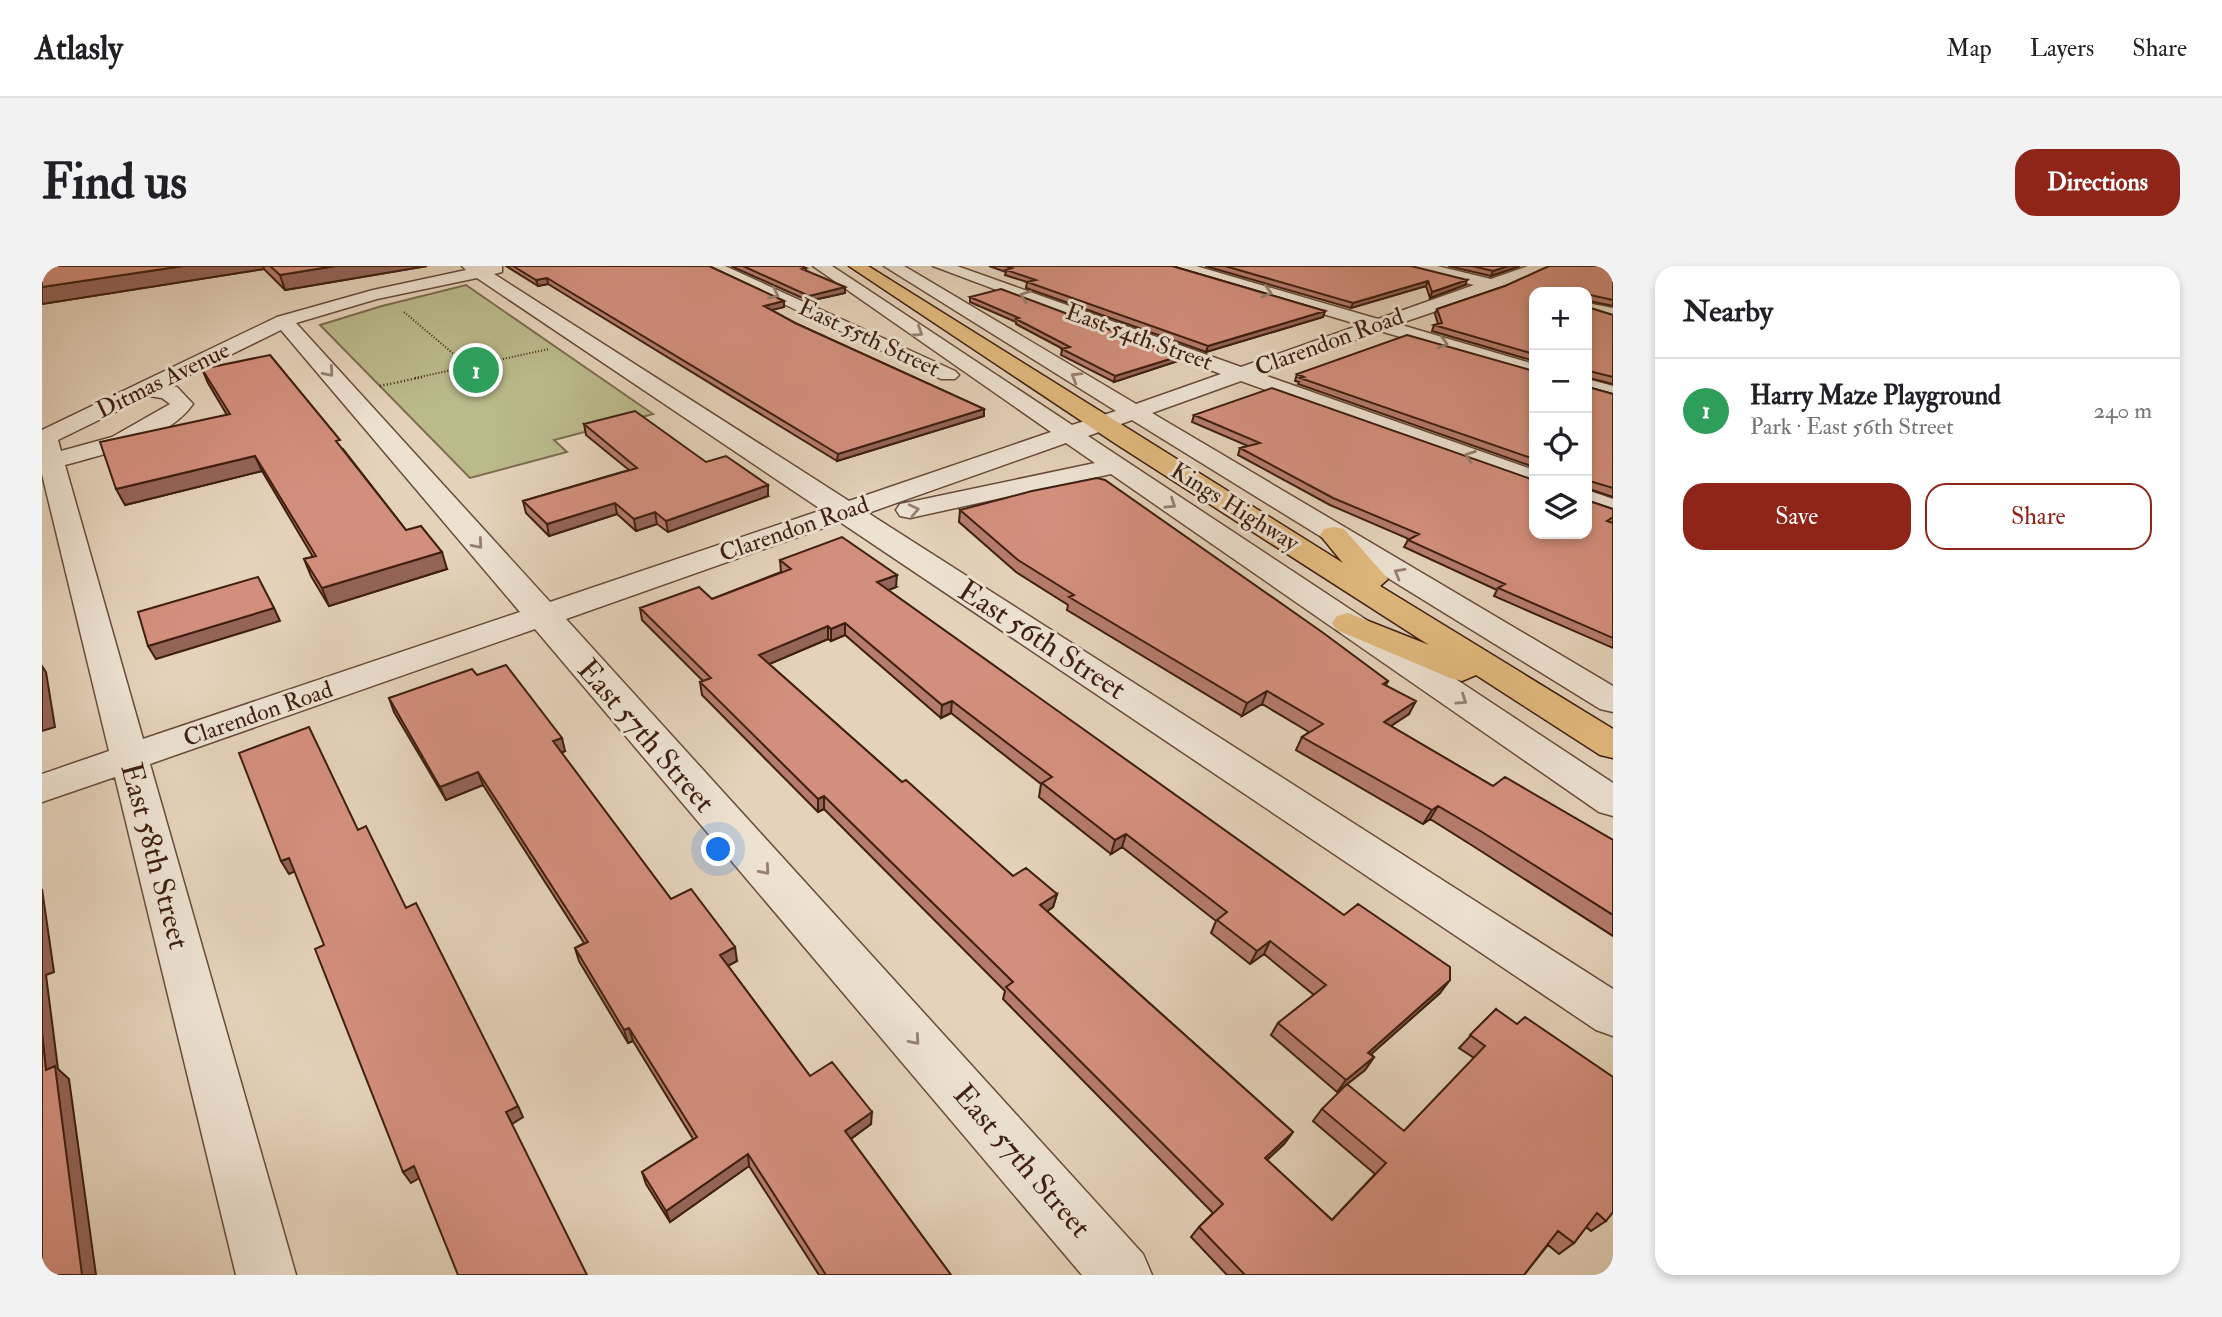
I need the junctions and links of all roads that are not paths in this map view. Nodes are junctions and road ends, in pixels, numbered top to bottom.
1 (514, 266) edge
2 (712, 266) edge
3 (821, 266) edge
4 (857, 266) edge
5 (892, 266) edge
6 (941, 266) edge
7 (1178, 266) edge
8 (1416, 266) edge
9 (1545, 266) edge
10 (475, 269) edge
11 (1491, 284) junction
12 (997, 286) junction
13 (1525, 293) edge
14 (940, 294) junction
15 (905, 297) junction
16 (876, 304) junction
17 (1592, 309) edge
18 (1613, 314) edge
19 (818, 315) junction
20 (982, 319) junction
21 (284, 321) junction
22 (1377, 324) junction
23 (1529, 369) edge
24 (1240, 374) junction
25 (1592, 387) edge
26 (145, 389) junction
27 (1613, 393) edge
28 (1029, 405) junction
29 (1134, 412) junction
30 (1100, 423) junction
31 (1071, 434) junction
32 (47, 445) edge
33 (1115, 466) junction
34 (1529, 477) edge
35 (1592, 500) edge
36 (1613, 508) edge
37 (846, 511) junction
38 (1334, 535) junction
39 (1458, 607) junction
40 (1399, 609) junction
41 (542, 616) junction
42 (1348, 623) junction
43 (1613, 680) edge
44 (1613, 701) edge
45 (1562, 714) junction
46 (1613, 746) edge
47 (130, 758) junction
48 (42, 788) edge
49 (1613, 802) edge
50 (1613, 1015) edge
51 (265, 1275) edge
52 (1122, 1275) edge

1 - 10 street, Ditmas Avenue
2 -> 19 street, East 55th Street
3 - 16 street, Kings Highway
4 - 15 main road, Kings Highway
5 - 14 street, Kings Highway
6 - 12 street, East 54th Street
7 -> 22 street
8 - 11 street
9 - 11 street, Clarendon Road
10 - 21 street, Ditmas Avenue
10 - 37 street, East 56th Street
11 - 13 street
11 - 22 street, Clarendon Road
12 - 14 street
24 -> 12 street, East 54th Street
14 - 20 street, Kings Highway
15 - 20 main road
15 - 30 main road, Kings Highway
16 - 19 street
16 -> 28 street, Kings Highway
17 - 18 street
19 - 28 street, East 55th Street
29 -> 20 street, Kings Highway
21 - 26 street, Ditmas Avenue
21 -> 41 street, East 57th Street
22 -> 23 street
22 - 24 street, Clarendon Road
24 - 29 street, Clarendon Road
34 -> 24 street, East 54th Street
25 - 27 street
26 - 32 street, Ditmas Avenue
26 - 32 street
28 - 31 street, Kings Highway
29 - 30 street, Clarendon Road
29 - 38 street, Kings Highway
30 - 31 street, Clarendon Road
30 - 40 main road, Kings Highway
31 - 33 street, Kings Highway
31 - 37 street, Clarendon Road
32 - 47 street, East 58th Street
37 -> 33 street
33 -> 42 street, Kings Highway
35 - 36 street
37 - 41 street, Clarendon Road
37 - 50 street, East 56th Street
39 -> 38 street, Kings Highway
38 - 40 main road
39 - 43 street
39 - 44 street, Kings Highway
40 - 45 main road, Kings Highway
41 - 47 street, Clarendon Road
41 -> 52 street, East 57th Street
42 - 45 main road
42 -> 49 street, Kings Highway
45 - 46 main road, Kings Highway
47 - 48 street, Clarendon Road
47 - 51 street, East 58th Street

